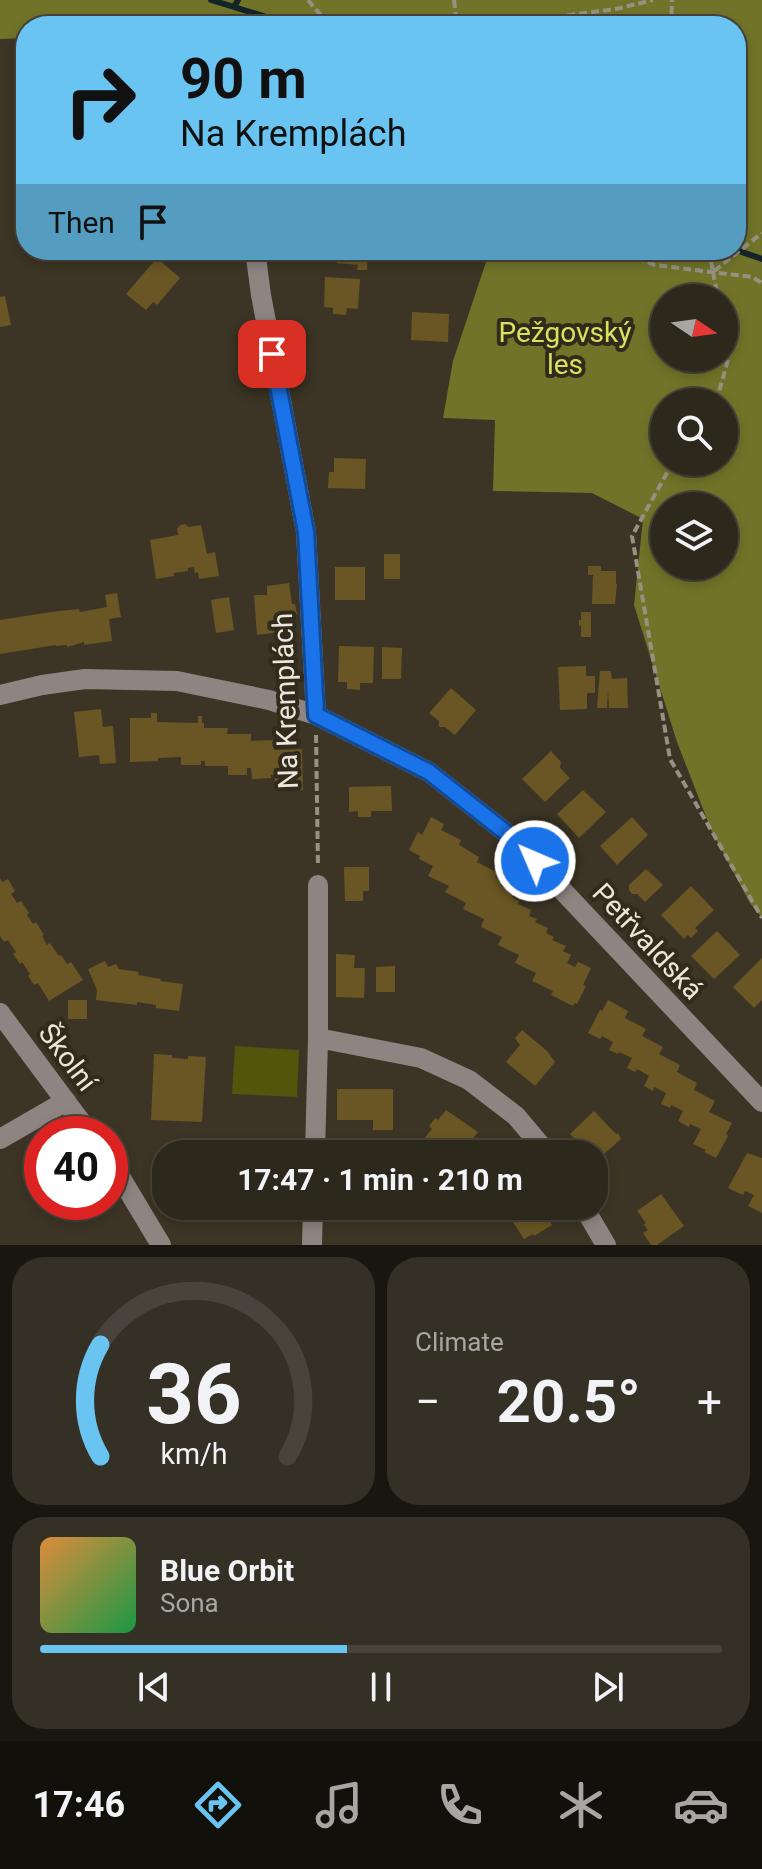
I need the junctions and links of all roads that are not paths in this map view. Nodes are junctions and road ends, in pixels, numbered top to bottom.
1 (256, 260) edge
2 (0, 695) edge
3 (316, 715) junction
4 (318, 885) road end
5 (0, 1013) edge
6 (318, 1038) junction
7 (66, 1101) junction
8 (762, 1102) edge
9 (77, 1116) edge
10 (0, 1139) edge
11 (315, 1140) edge
12 (536, 1140) edge
13 (128, 1190) edge
14 (313, 1220) edge
15 (591, 1220) edge
16 (161, 1245) edge
17 (312, 1245) edge
18 (606, 1245) edge

1 - 3 street, Na Kremplách
2 - 3 street, Petřvaldská
3 - 8 street, Petřvaldská
4 - 6 street
5 - 7 street, Školní
6 - 11 street
6 - 12 street
7 - 9 street, Školní
7 - 10 street
13 - 16 street
14 - 17 street
15 - 18 street

